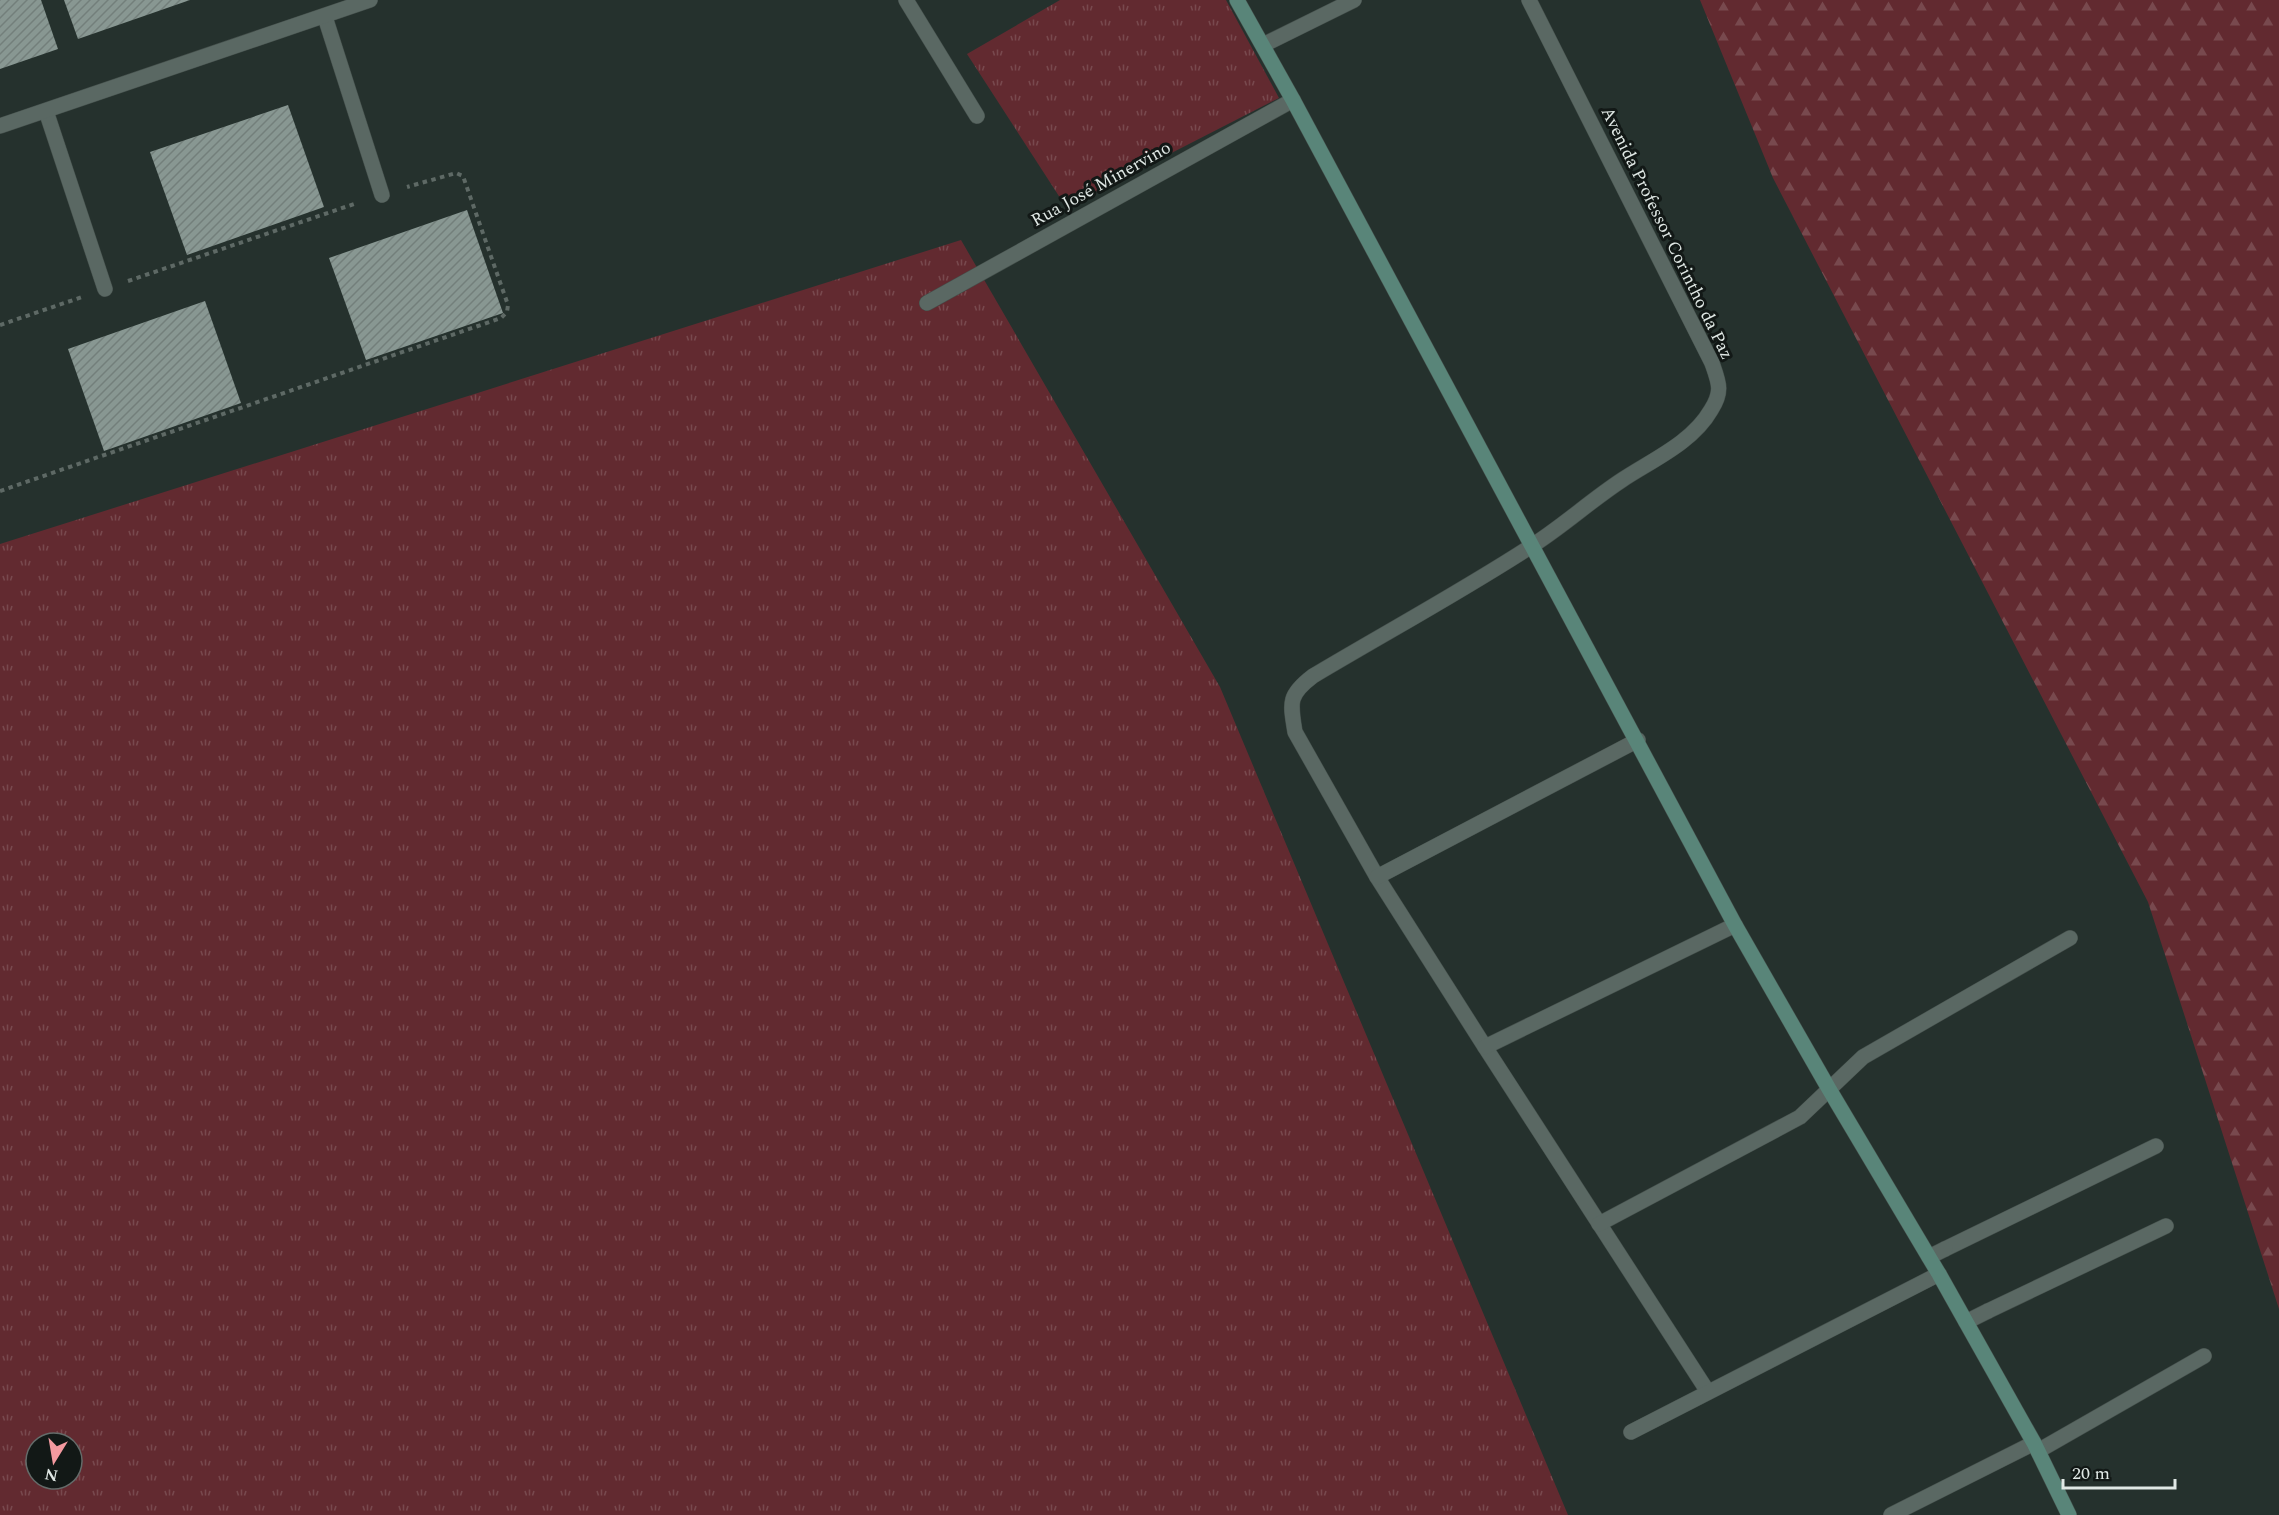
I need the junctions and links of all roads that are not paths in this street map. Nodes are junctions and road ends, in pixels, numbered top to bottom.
1 (370, 0) edge
2 (906, 0) edge
3 (1237, 0) edge
4 (1354, 0) edge
5 (1529, 0) edge
6 (325, 17) junction
7 (1263, 45) junction
8 (1293, 100) junction
9 (46, 111) junction
10 (977, 116) dead end
11 (0, 126) edge
12 (382, 195) road end
13 (105, 289) road end
14 (927, 303) dead end
15 (1531, 547) junction
16 (1638, 740) junction
17 (1377, 877) junction
18 (1735, 925) junction
19 (2070, 938) dead end
20 (1485, 1047) junction
21 (1829, 1089) junction
22 (2156, 1146) dead end
23 (1599, 1224) junction
24 (2166, 1226) dead end
25 (1929, 1257) junction
26 (1939, 1274) junction
27 (1966, 1322) junction
28 (2204, 1356) dead end
29 (1708, 1392) junction
30 (1631, 1432) dead end
31 (2036, 1447) junction
32 (1891, 1515) edge
33 (2070, 1515) edge

1 - 6 street
2 - 10 street
3 - 7 street
4 - 7 street
5 - 15 street, Avenida Professor Corintho da Paz
6 - 9 street
6 - 12 street
7 - 8 street
8 - 14 street, Rua José Minervino
8 - 15 street
9 - 11 street
9 - 13 street
15 - 16 street
15 - 17 street, Avenida Professor Corintho da Paz
16 - 17 street
16 - 18 street
17 - 20 street, Avenida Professor Corintho da Paz
18 - 20 street
18 - 21 street
19 - 21 street
20 - 23 street, Avenida Professor Corintho da Paz
21 - 23 street
21 - 25 street
22 - 25 street
23 - 29 street, Avenida Professor Corintho da Paz
24 - 27 street
25 - 26 street
26 - 27 street
26 - 29 street
27 - 31 street
28 - 31 street
29 - 30 street
31 - 32 street
31 - 33 street

